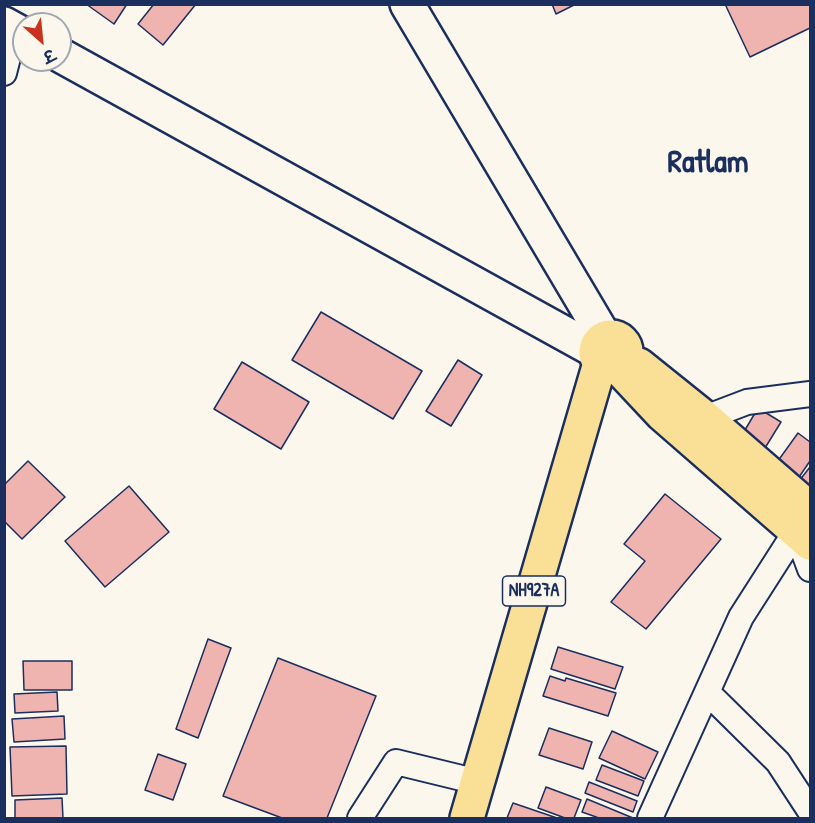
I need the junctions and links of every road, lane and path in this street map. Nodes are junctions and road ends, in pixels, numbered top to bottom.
1 (408, 4) edge
2 (12, 38) edge
3 (72, 62) edge
4 (4, 73) edge
5 (609, 357) junction
6 (810, 394) edge
7 (705, 418) junction
8 (806, 528) edge
9 (810, 569) edge
10 (707, 692) junction
11 (478, 782) junction
12 (810, 811) edge
13 (360, 819) edge
14 (467, 819) edge
15 (485, 819) edge
16 (650, 819) edge

1 - 5 main road
2 - 4 street
3 - 5 main road
5 - 7 highway
5 - 8 highway
5 - 11 highway, NH927A
5 - 15 highway, NH927A
6 - 7 street
7 - 8 highway
8 - 9 street
8 - 10 street
10 - 12 street
10 - 16 street
11 - 13 street
11 - 14 highway, NH927A

